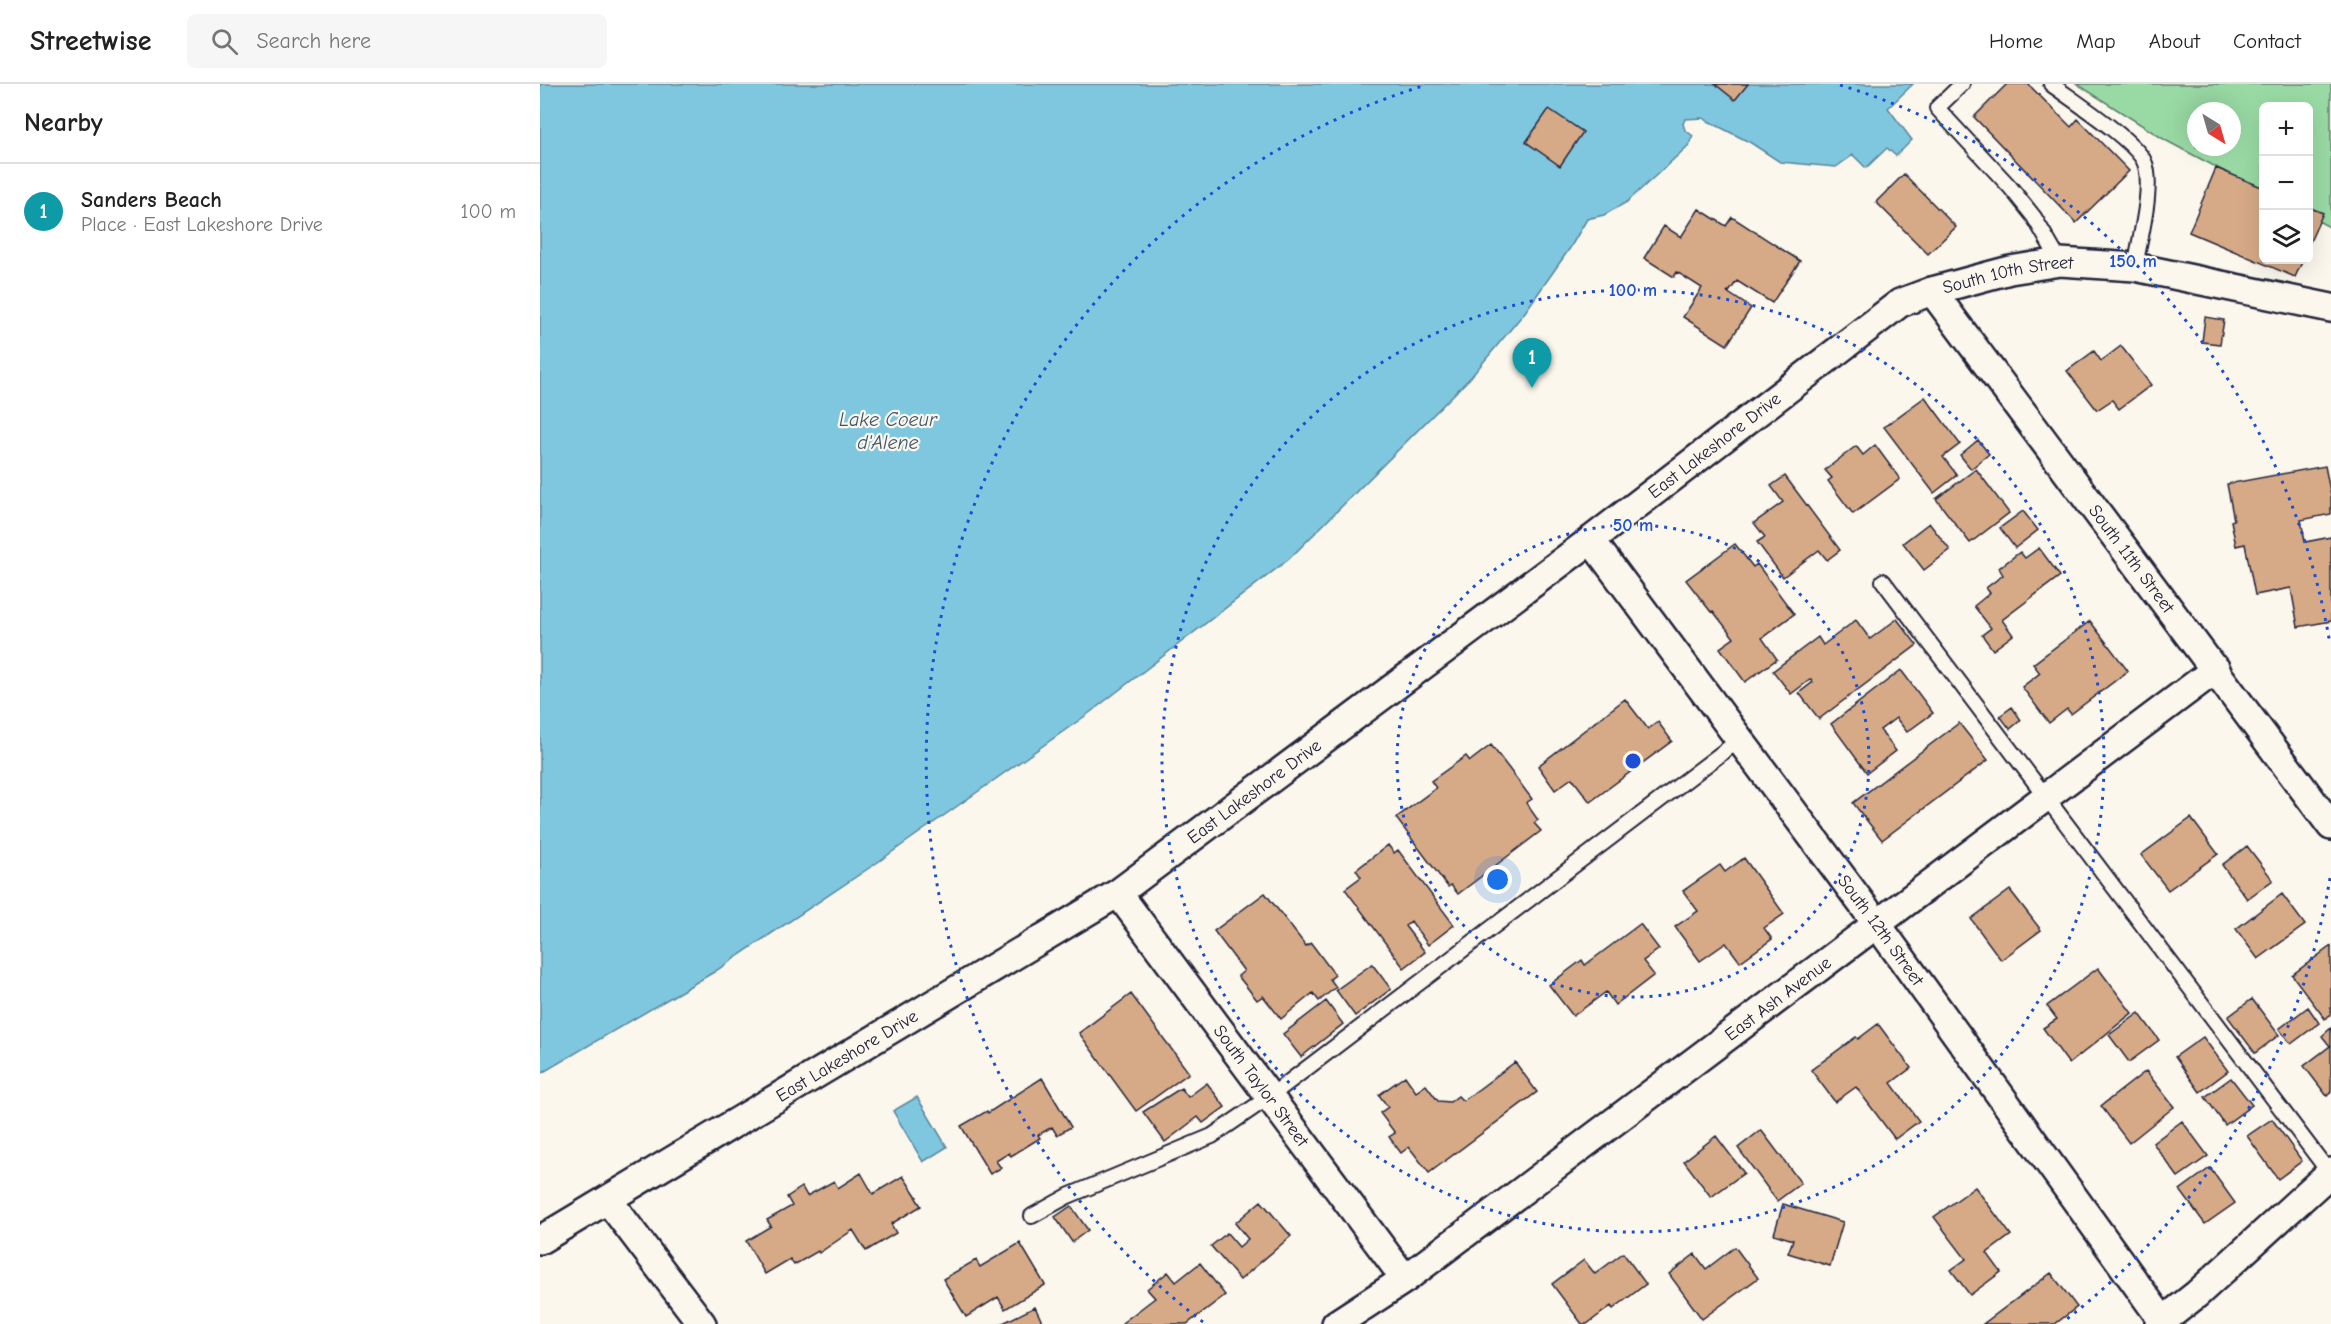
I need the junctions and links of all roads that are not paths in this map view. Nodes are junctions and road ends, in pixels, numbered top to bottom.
1 (1962, 84) edge
2 (2050, 84) edge
3 (2060, 262) junction
4 (2135, 267) junction
5 (1932, 291) junction
6 (2331, 308) edge
7 (1591, 540) junction
8 (1883, 581) dead end
9 (2216, 669) junction
10 (1740, 741) junction
11 (2046, 798) junction
12 (2331, 826) edge
13 (1118, 893) junction
14 (1877, 924) junction
15 (1269, 1097) junction
16 (2330, 1173) edge
17 (608, 1200) junction
18 (1032, 1216) dead end
19 (540, 1240) edge
20 (1405, 1279) junction
21 (2162, 1323) edge
22 (702, 1324) edge
23 (1336, 1324) edge

1 - 3 lane
2 - 4 lane
3 - 4 street, South 10th Street
3 - 5 street, South 10th Street
4 - 6 street, South 10th Street
5 - 7 street, East Lakeshore Drive
5 - 9 street, South 11th Street
7 - 10 street, South 12th Street
7 - 13 street, East Lakeshore Drive
8 - 11 lane
9 - 11 street, East Ash Avenue
9 - 12 street, South 11th Street
10 - 14 street, South 12th Street
10 - 15 lane
11 - 14 street, East Ash Avenue
11 - 16 lane
13 - 15 street, South Taylor Street
13 - 17 street, East Lakeshore Drive
14 - 20 street, East Ash Avenue
14 - 21 street, South 12th Street
15 - 18 lane
15 - 20 street, South Taylor Street
16 - 21 street
17 - 19 street, East Lakeshore Drive
17 - 22 street
20 - 23 street, East Ash Avenue

